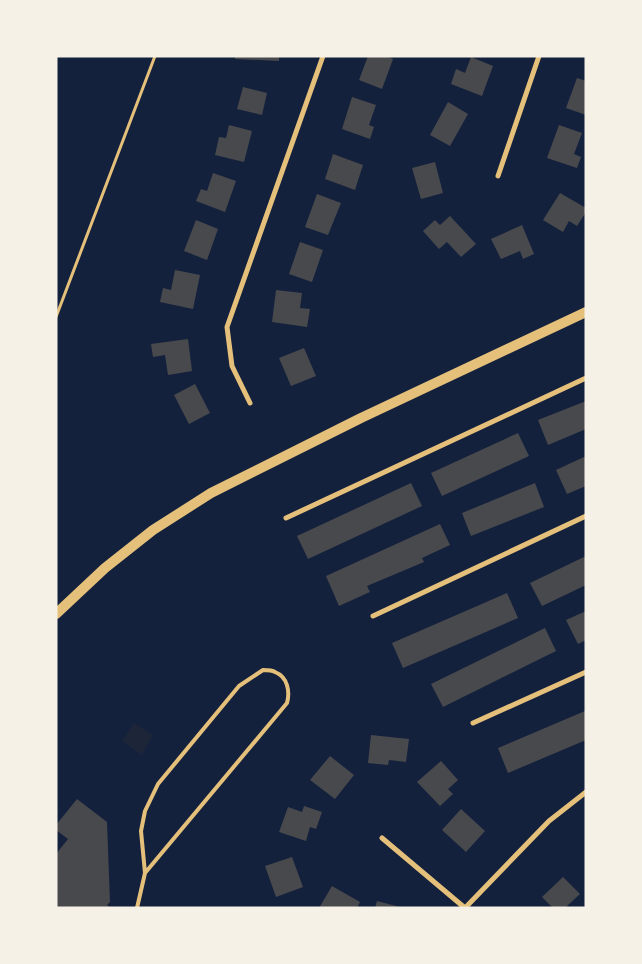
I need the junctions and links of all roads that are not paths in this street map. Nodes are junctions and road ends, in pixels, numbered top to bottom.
1 (323, 56) edge
2 (539, 56) edge
3 (498, 176) dead end
4 (586, 312) edge
5 (586, 378) edge
6 (250, 403) dead end
7 (586, 516) edge
8 (286, 518) dead end
9 (56, 614) edge
10 (373, 616) dead end
11 (586, 672) edge
12 (473, 723) dead end
13 (586, 792) edge
14 (382, 838) dead end
15 (145, 873) junction
16 (137, 908) edge
17 (465, 908) edge

1 - 6 street
2 - 3 street
4 - 9 main road
5 - 8 street
7 - 10 street
11 - 12 street
13 - 17 street
14 - 17 street
15 - 15 lane
15 - 16 lane

